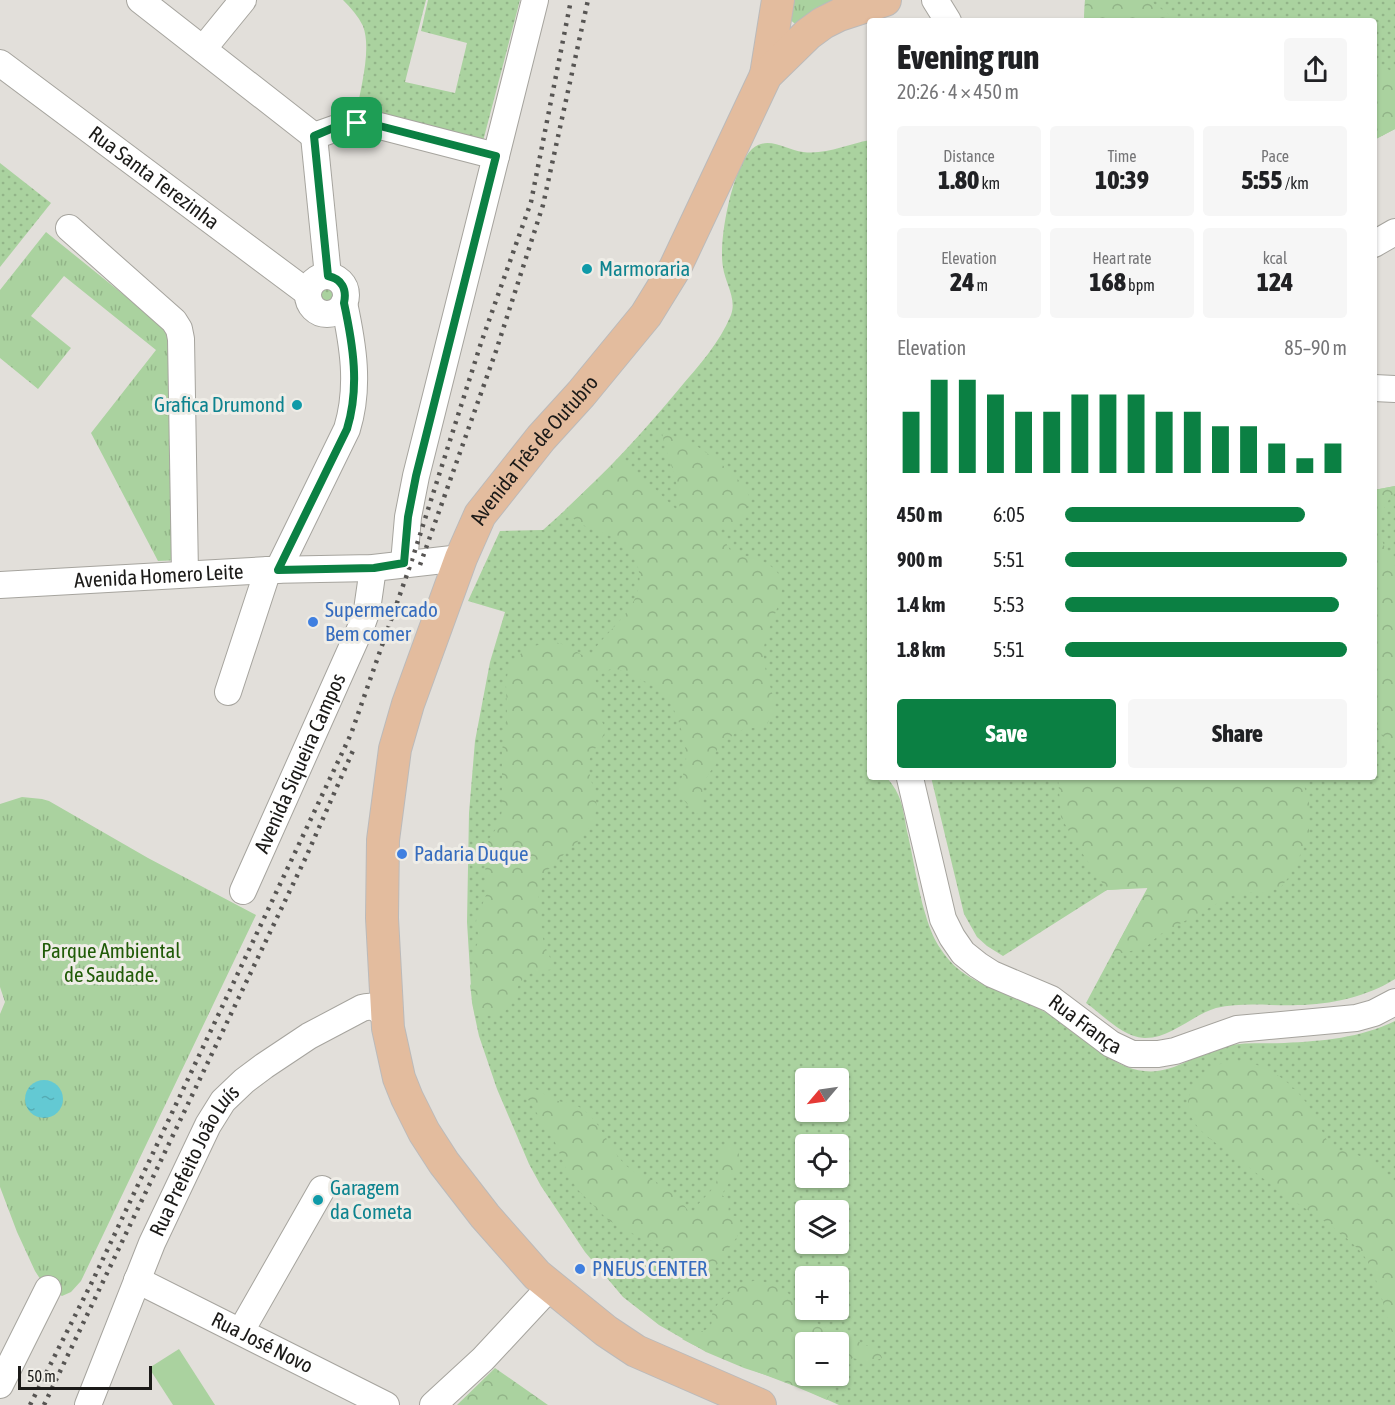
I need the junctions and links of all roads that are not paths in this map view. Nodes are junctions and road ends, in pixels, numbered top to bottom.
1 (140, 0) edge
2 (243, 0) edge
3 (535, 0) edge
4 (885, 0) edge
5 (936, 0) edge
6 (777, 5) edge
7 (840, 7) edge
8 (946, 18) edge
9 (808, 34) junction
10 (203, 49) junction
11 (0, 63) edge
12 (766, 75) junction
13 (314, 136) junction
14 (496, 156) junction
15 (69, 228) dead end
16 (1395, 232) edge
17 (1377, 242) edge
18 (328, 276) junction
19 (308, 293) junction
20 (337, 308) junction
21 (1377, 388) edge
22 (1395, 390) edge
23 (461, 558) junction
24 (404, 563) junction
25 (374, 568) junction
26 (273, 570) junction
27 (185, 574) junction
28 (0, 585) edge
29 (228, 692) dead end
30 (907, 780) edge
31 (243, 891) dead end
32 (382, 1001) junction
33 (1395, 1002) edge
34 (322, 1189) dead end
35 (137, 1280) junction
36 (550, 1287) junction
37 (48, 1289) dead end
38 (241, 1332) junction
39 (2, 1376) edge
40 (433, 1404) edge
41 (88, 1405) edge
42 (386, 1405) edge
43 (760, 1405) edge

1 - 10 street
2 - 10 street
3 - 14 street
4 - 7 main road, Avenida Três de Outubro
5 - 8 street
6 - 9 main road
6 - 12 main road
7 - 9 main road, Avenida Três de Outubro
9 - 12 main road, Avenida Três de Outubro
10 - 13 street
11 - 19 street, Rua Santa Terezinha
12 - 23 main road, Avenida Três de Outubro
13 - 14 street
13 - 18 street
14 - 24 street
15 - 27 street
16 - 17 street
18 - 19 street
18 - 20 street
19 - 20 street
20 - 26 street
21 - 22 street
23 - 24 street, Avenida Homero Leite
23 - 32 main road, Avenida Três de Outubro
24 - 25 street, Avenida Homero Leite
25 - 26 street, Avenida Homero Leite
25 - 31 street, Avenida Siqueira Campos
26 - 27 street, Avenida Homero Leite
26 - 29 street
27 - 28 street, Avenida Homero Leite
30 - 33 street, Rua França
32 - 35 street, Rua Prefeito João Luís
32 - 36 main road, Avenida Três de Outubro
34 - 38 street
35 - 38 street, Rua José Novo
35 - 41 street, Rua Prefeito João Luís
36 - 40 street
36 - 43 main road, Avenida Três de Outubro
37 - 39 street
38 - 42 street, Rua José Novo

